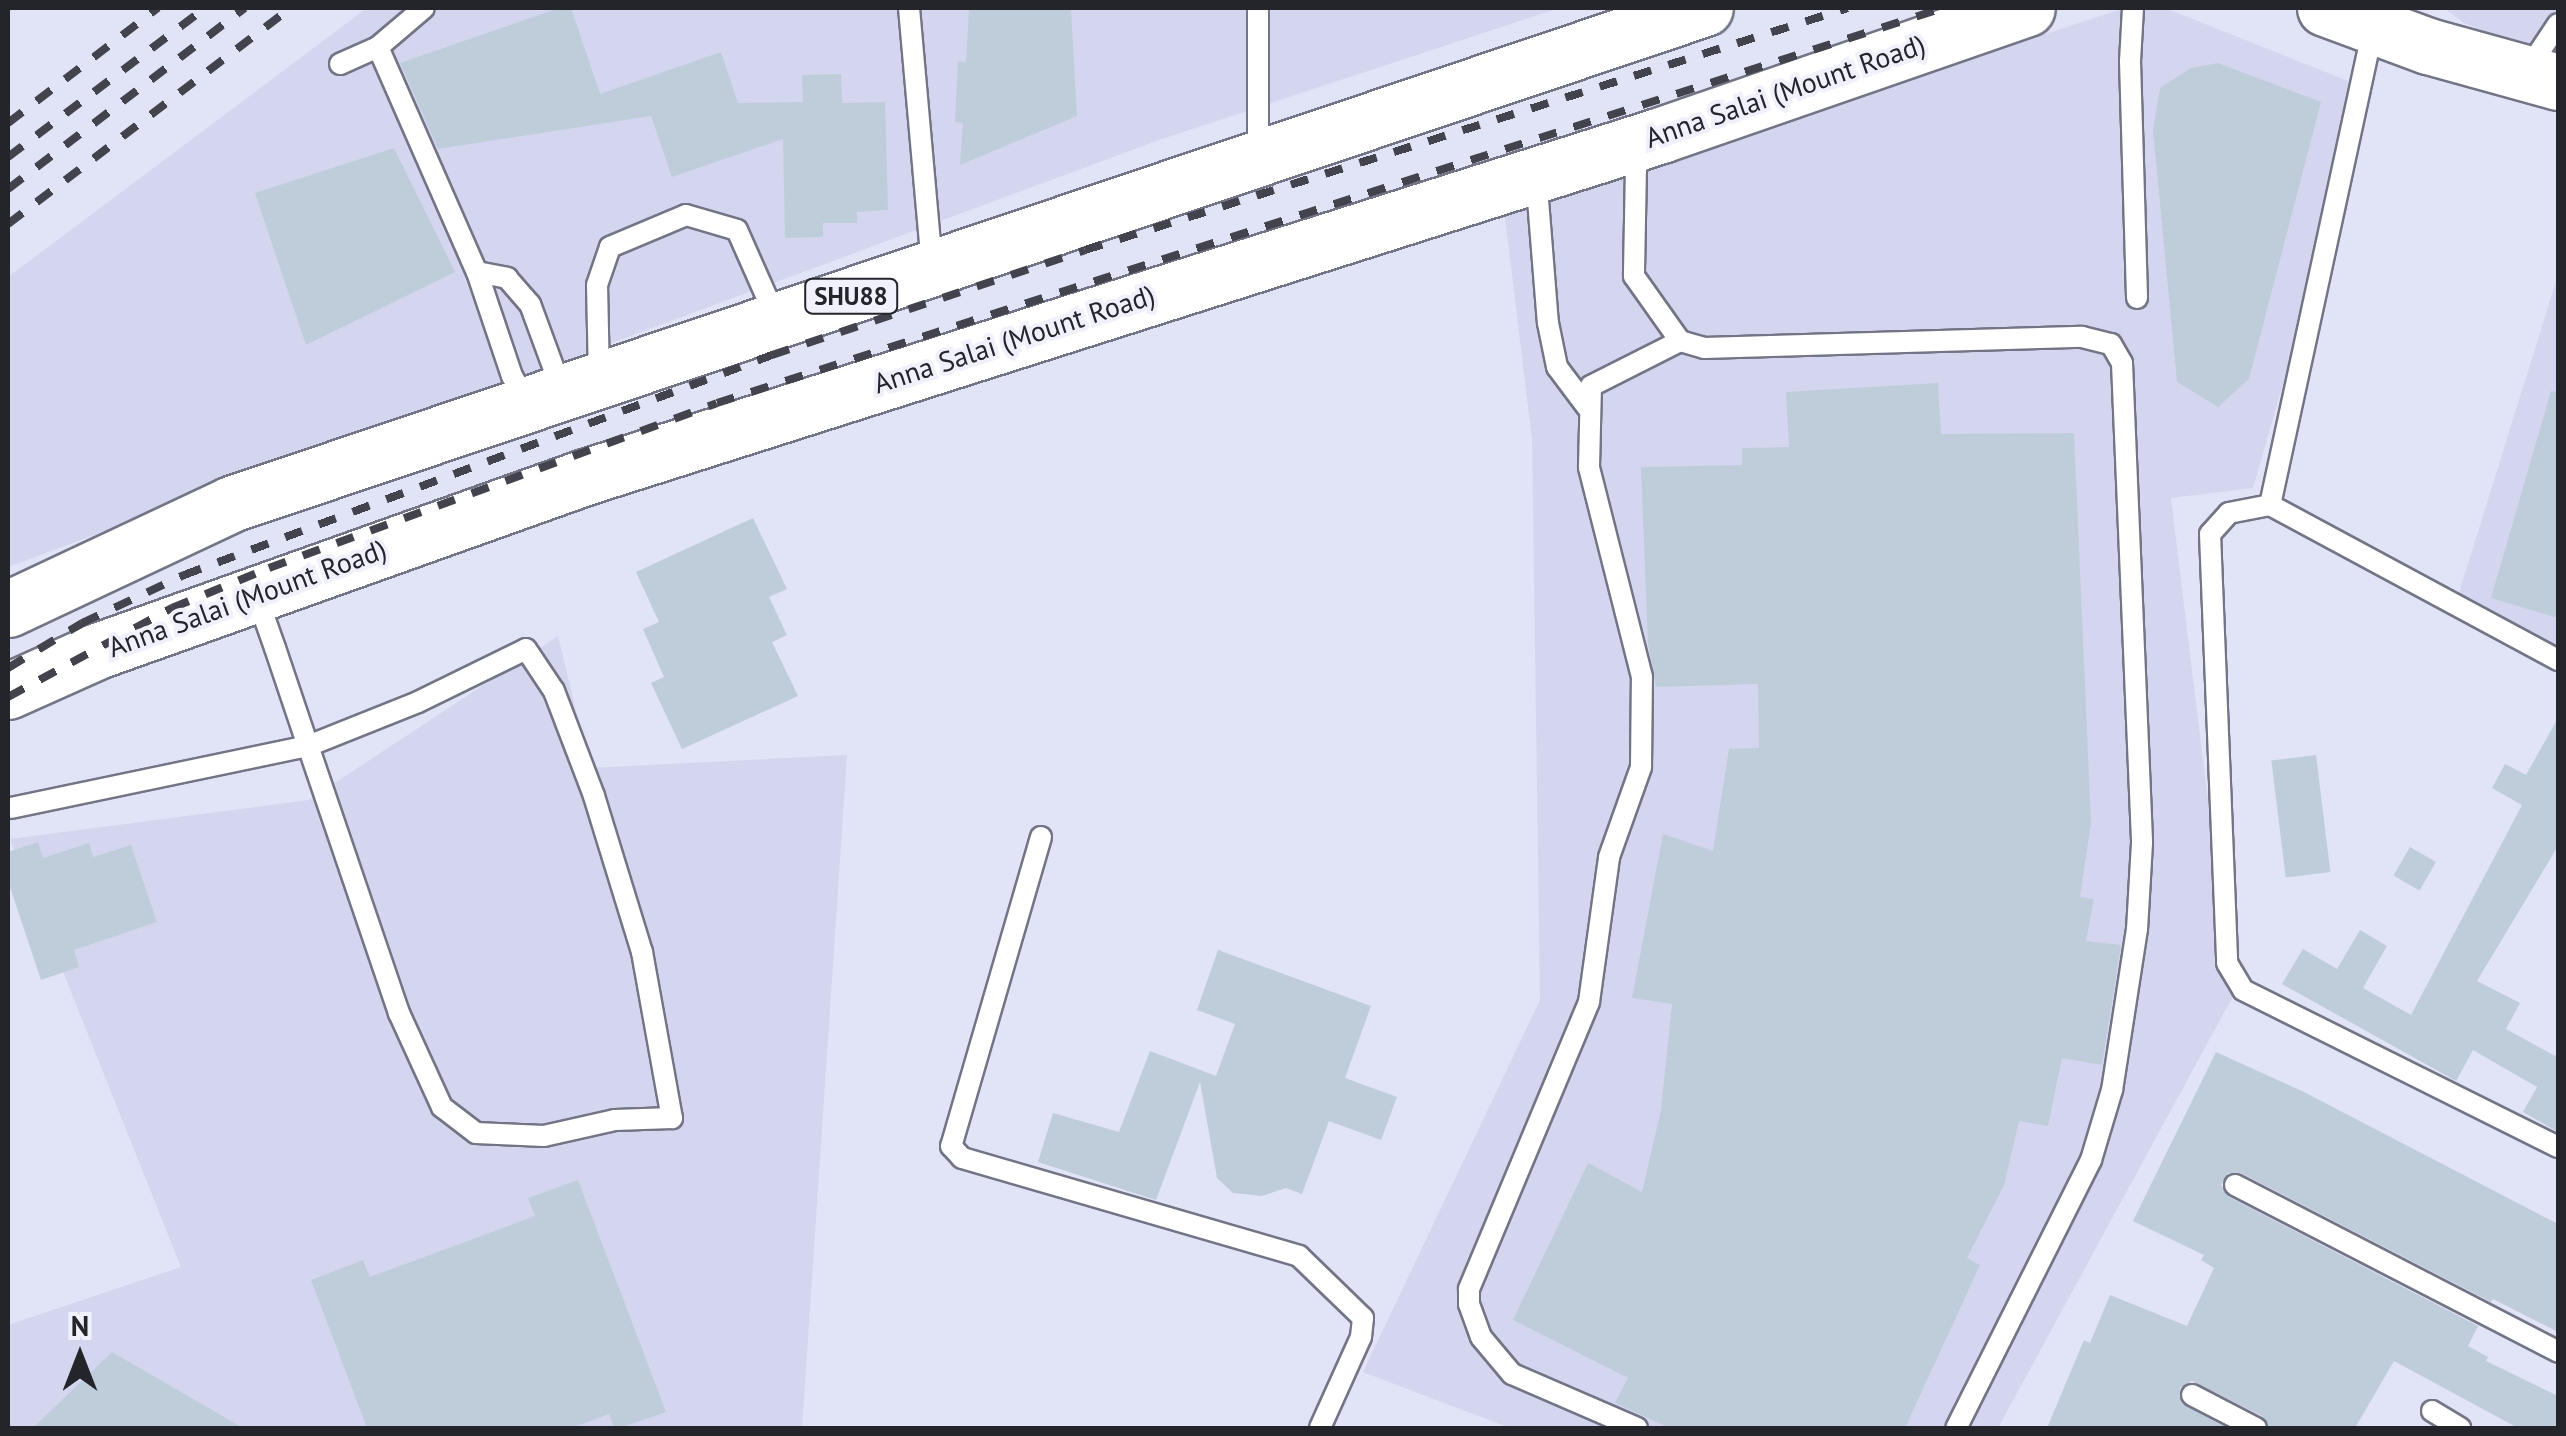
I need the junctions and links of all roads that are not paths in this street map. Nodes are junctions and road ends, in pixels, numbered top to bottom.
1 (424, 8) edge
2 (909, 8) edge
3 (1258, 8) edge
4 (1704, 8) edge
5 (2028, 8) edge
6 (2134, 8) edge
7 (1644, 19) edge
8 (2380, 21) edge
9 (2558, 24) edge
10 (378, 47) junction
11 (340, 64) dead end
12 (2550, 77) edge
13 (1661, 135) junction
14 (1258, 160) junction
15 (1536, 174) junction
16 (932, 269) junction
17 (478, 272) junction
18 (2137, 298) dead end
19 (778, 321) junction
20 (1680, 341) junction
21 (563, 393) junction
22 (1587, 407) junction
23 (2270, 505) junction
24 (257, 595) junction
25 (8, 609) edge
26 (2558, 660) edge
27 (8, 691) edge
28 (308, 746) junction
29 (11, 808) dead end
30 (1041, 837) dead end
31 (2558, 1147) edge
32 (2235, 1185) dead end
33 (2558, 1352) edge
34 (2192, 1395) dead end
35 (2432, 1411) dead end
36 (1320, 1428) edge
37 (1637, 1428) edge
38 (1956, 1428) edge
39 (2256, 1428) edge
40 (2460, 1428) edge

1 - 10 lane
2 - 16 lane
3 - 14 lane
4 - 7 main road, SHU88
5 - 13 main road, Anna Salai (Mount Road)
6 - 18 lane
7 - 14 main road, SHU88
8 - 12 main road
8 - 23 lane
9 - 12 lane
10 - 11 lane
10 - 17 lane
13 - 15 main road, Anna Salai (Mount Road)
13 - 20 lane
14 - 16 main road, SHU88
15 - 22 lane
15 - 24 main road, Anna Salai (Mount Road)
16 - 19 main road, SHU88
17 - 21 lane
17 - 21 lane
19 - 21 main road, SHU88
19 - 21 lane
20 - 22 lane
20 - 38 lane
21 - 25 main road, SHU88
22 - 37 lane
23 - 26 lane
23 - 31 lane
24 - 27 main road, Anna Salai (Mount Road)
24 - 28 lane
28 - 28 lane
28 - 29 lane
30 - 36 lane
32 - 33 lane
34 - 39 lane
35 - 40 lane

